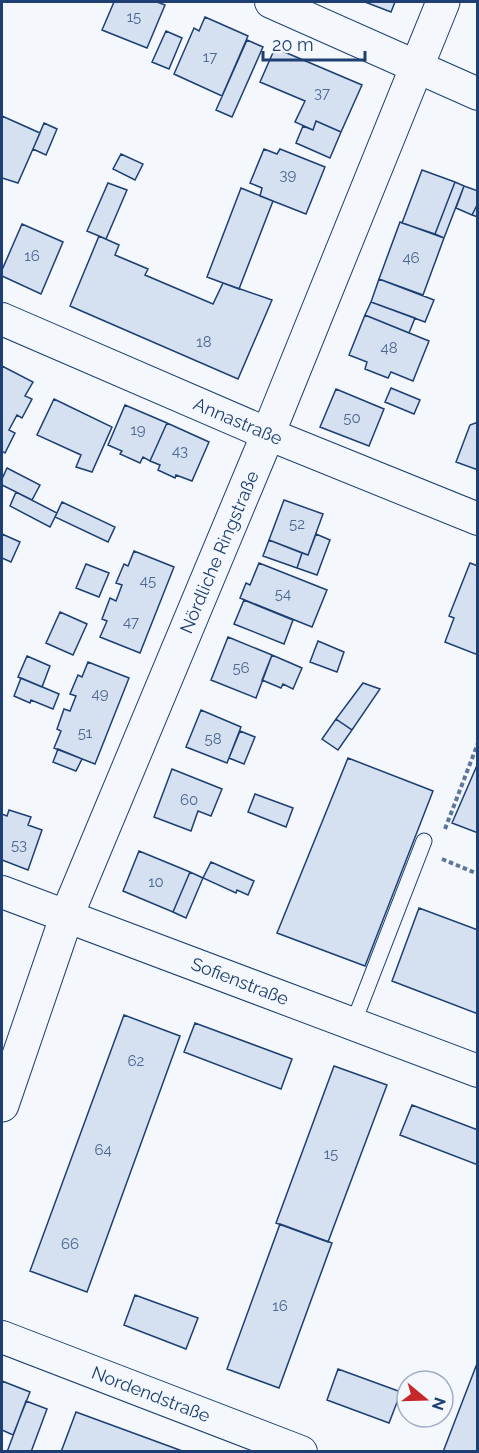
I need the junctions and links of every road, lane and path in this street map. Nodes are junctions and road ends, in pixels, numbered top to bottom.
1 (270, 2) edge
2 (443, 2) edge
3 (416, 67) junction
4 (477, 94) edge
5 (2, 319) edge
6 (268, 434) junction
7 (477, 519) edge
8 (424, 841) dead end
9 (435, 856) dead end
10 (477, 874) edge
11 (2, 892) edge
12 (67, 915) junction
13 (353, 1024) junction
14 (477, 1071) edge
15 (2, 1105) edge
16 (2, 1337) edge
17 (301, 1452) edge

1 - 3 street
2 - 3 street, Nördliche Ringstraße
3 - 4 street
3 - 6 street, Nördliche Ringstraße
5 - 6 street, Annastraße
6 - 7 street, Annastraße
6 - 12 street, Nördliche Ringstraße
8 - 13 lane
9 - 10 path
11 - 12 street, Sofienstraße
12 - 13 street, Sofienstraße
12 - 15 street, Nördliche Ringstraße
13 - 14 street, Sofienstraße
16 - 17 street, Nordendstraße

